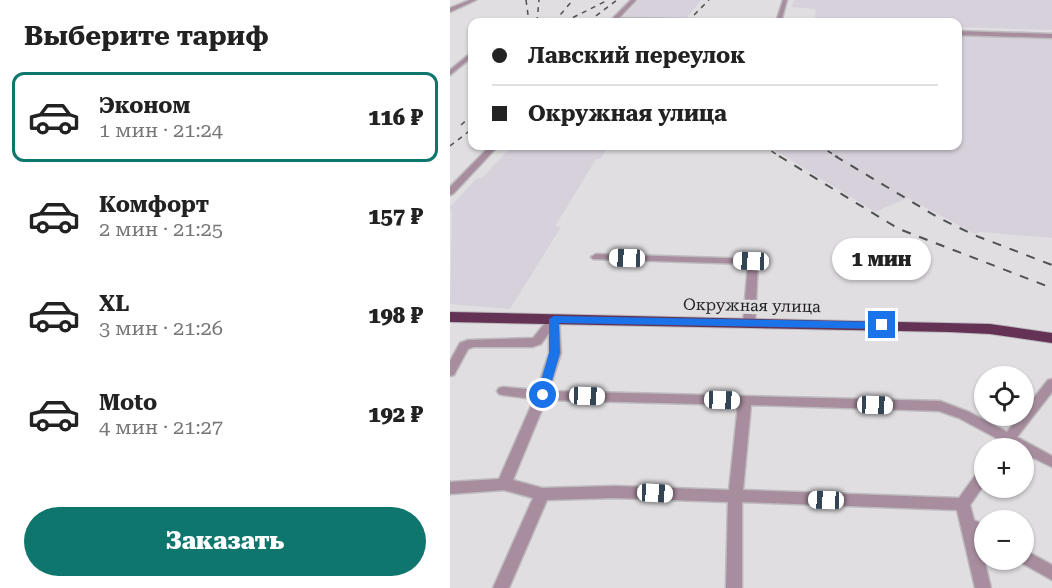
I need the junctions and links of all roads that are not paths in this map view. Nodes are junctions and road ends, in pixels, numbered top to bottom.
1 (474, 0) edge
2 (634, 0) edge
3 (785, 0) edge
4 (451, 9) edge
5 (616, 18) edge
6 (779, 18) edge
7 (962, 33) edge
8 (1052, 36) edge
9 (468, 57) edge
10 (450, 73) edge
11 (490, 150) edge
12 (450, 192) edge
13 (596, 257) dead end
14 (450, 317) edge
15 (554, 319) junction
16 (749, 323) junction
17 (1052, 338) edge
18 (450, 372) edge
19 (1052, 383) edge
20 (503, 392) dead end
21 (543, 395) junction
22 (745, 401) junction
23 (997, 438) edge
24 (1010, 438) edge
25 (1034, 455) edge
26 (1052, 462) edge
27 (504, 484) junction
28 (450, 488) edge
29 (974, 488) edge
30 (542, 494) junction
31 (735, 496) junction
32 (963, 504) junction
33 (970, 525) junction
34 (974, 527) edge
35 (1034, 562) edge
36 (1052, 573) edge
37 (501, 588) edge
38 (734, 588) edge
39 (983, 588) edge

1 - 4 street
2 - 5 street
3 - 6 street
7 - 8 street
9 - 10 street
11 - 12 street
13 - 16 street
14 - 15 highway, Окружная улица
15 - 16 highway, Окружная улица
15 - 18 street
15 - 21 street
16 - 17 highway, Окружная улица
19 - 24 street
20 - 21 street
21 - 22 street
21 - 27 street
22 - 23 street
22 - 31 street
25 - 26 street
27 - 28 street
27 - 30 street
29 - 32 street
30 - 31 street
30 - 37 street
31 - 32 street
31 - 38 street
32 - 33 street
33 - 34 street
33 - 39 street
35 - 36 street

